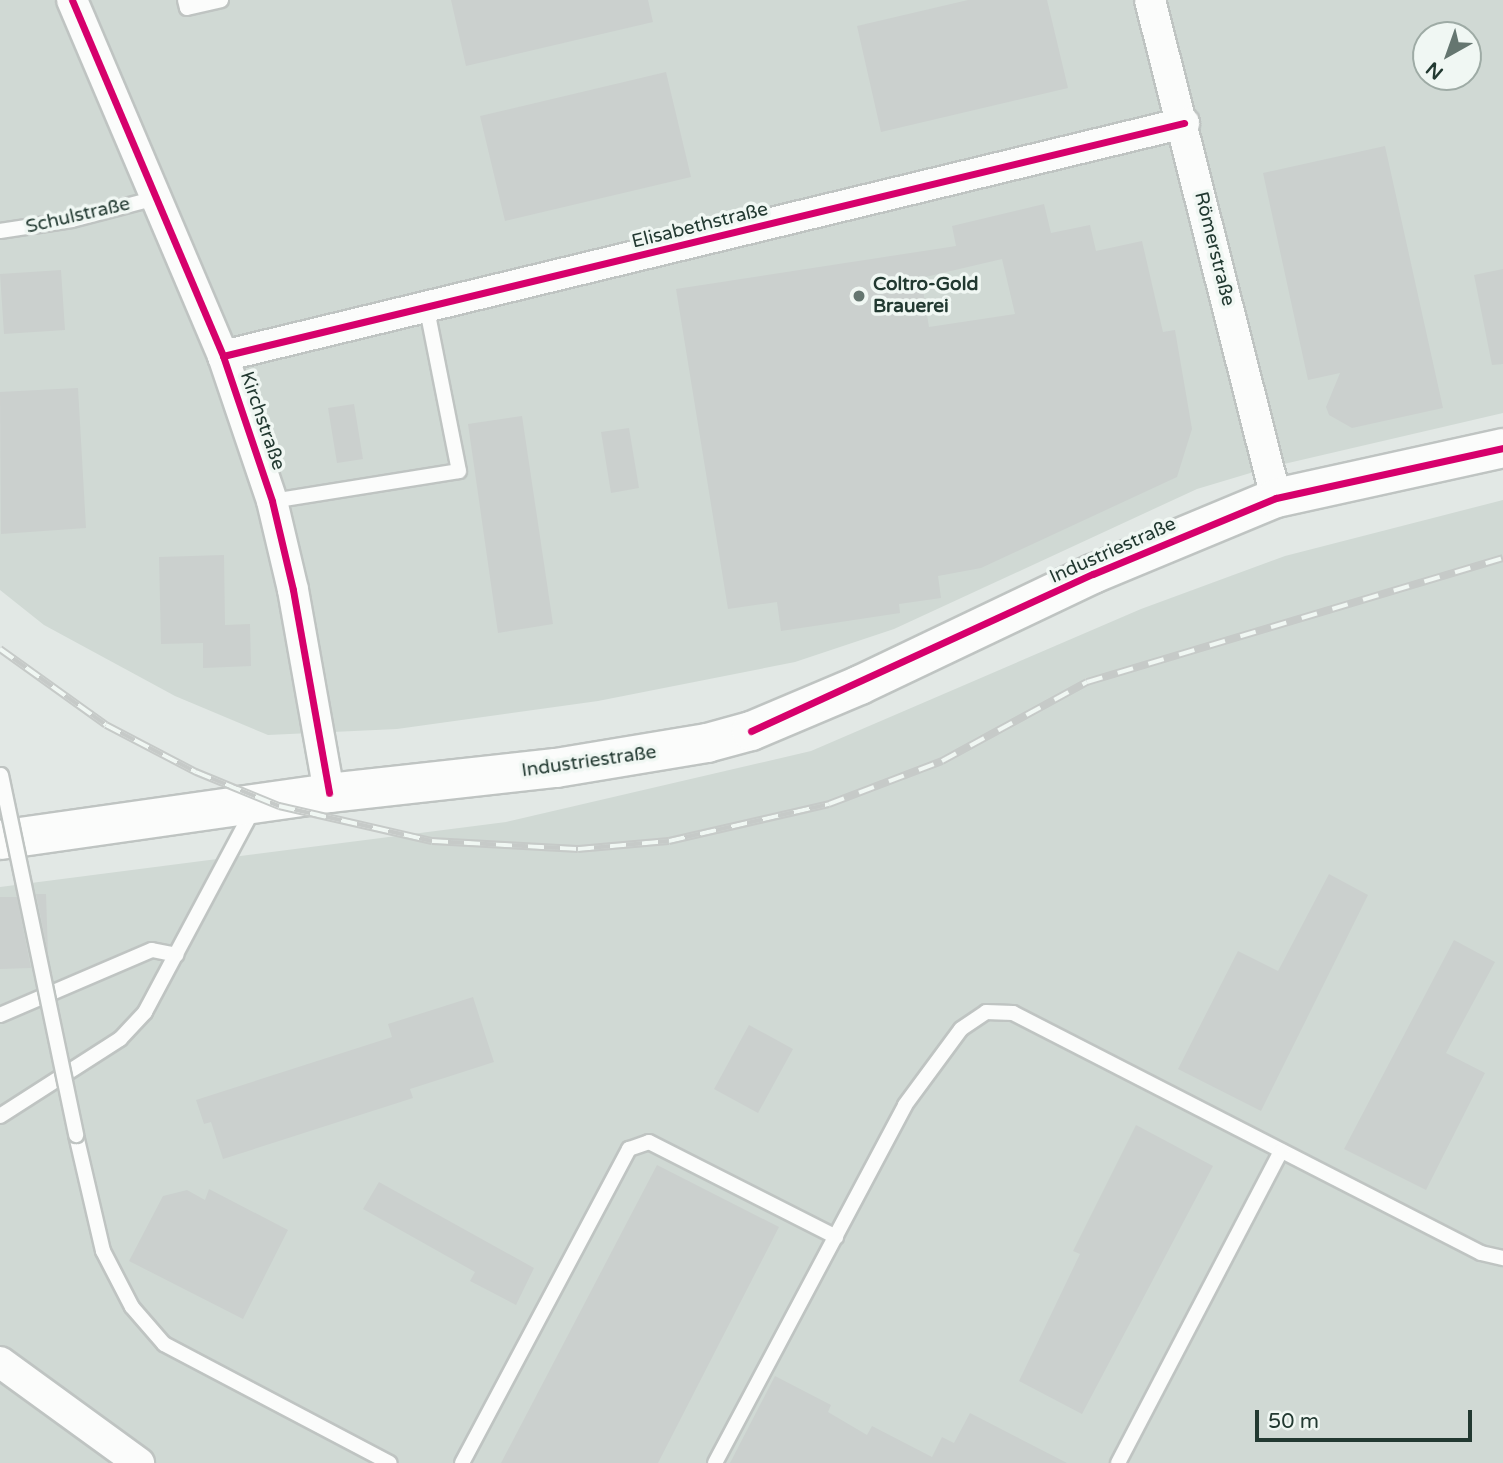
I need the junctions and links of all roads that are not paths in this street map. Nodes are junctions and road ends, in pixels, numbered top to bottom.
1 (72, 0) edge
2 (185, 0) edge
3 (221, 0) edge
4 (1150, 0) edge
5 (1184, 123) junction
6 (156, 198) junction
7 (0, 231) edge
8 (427, 309) junction
9 (223, 356) junction
10 (1503, 448) edge
11 (1276, 498) junction
12 (272, 501) junction
13 (0, 774) edge
14 (328, 793) junction
15 (255, 805) junction
16 (0, 840) edge
17 (177, 956) junction
18 (0, 1015) edge
19 (0, 1115) edge
20 (1281, 1151) junction
21 (836, 1237) junction
22 (1503, 1258) edge
23 (0, 1363) edge
24 (139, 1463) edge
25 (390, 1463) edge
26 (462, 1463) edge
27 (715, 1463) edge
28 (1118, 1463) edge

1 - 6 street, Kirchstraße
2 - 3 lane
4 - 5 street, Römerstraße
5 - 8 street, Elisabethstraße
5 - 11 street, Römerstraße
6 - 7 lane, Schulstraße
6 - 9 street, Kirchstraße
8 - 9 street, Elisabethstraße
8 - 12 lane
9 - 12 street, Kirchstraße
10 - 11 main road, Industriestraße
11 - 14 main road, Industriestraße
12 - 14 street, Kirchstraße
13 - 25 lane, bridge
14 - 15 main road, Industriestraße
15 - 16 main road, Industriestraße
15 - 17 lane
17 - 18 lane
17 - 19 lane
20 - 21 lane
20 - 22 lane
20 - 28 lane
21 - 26 lane
21 - 27 lane
23 - 24 street

